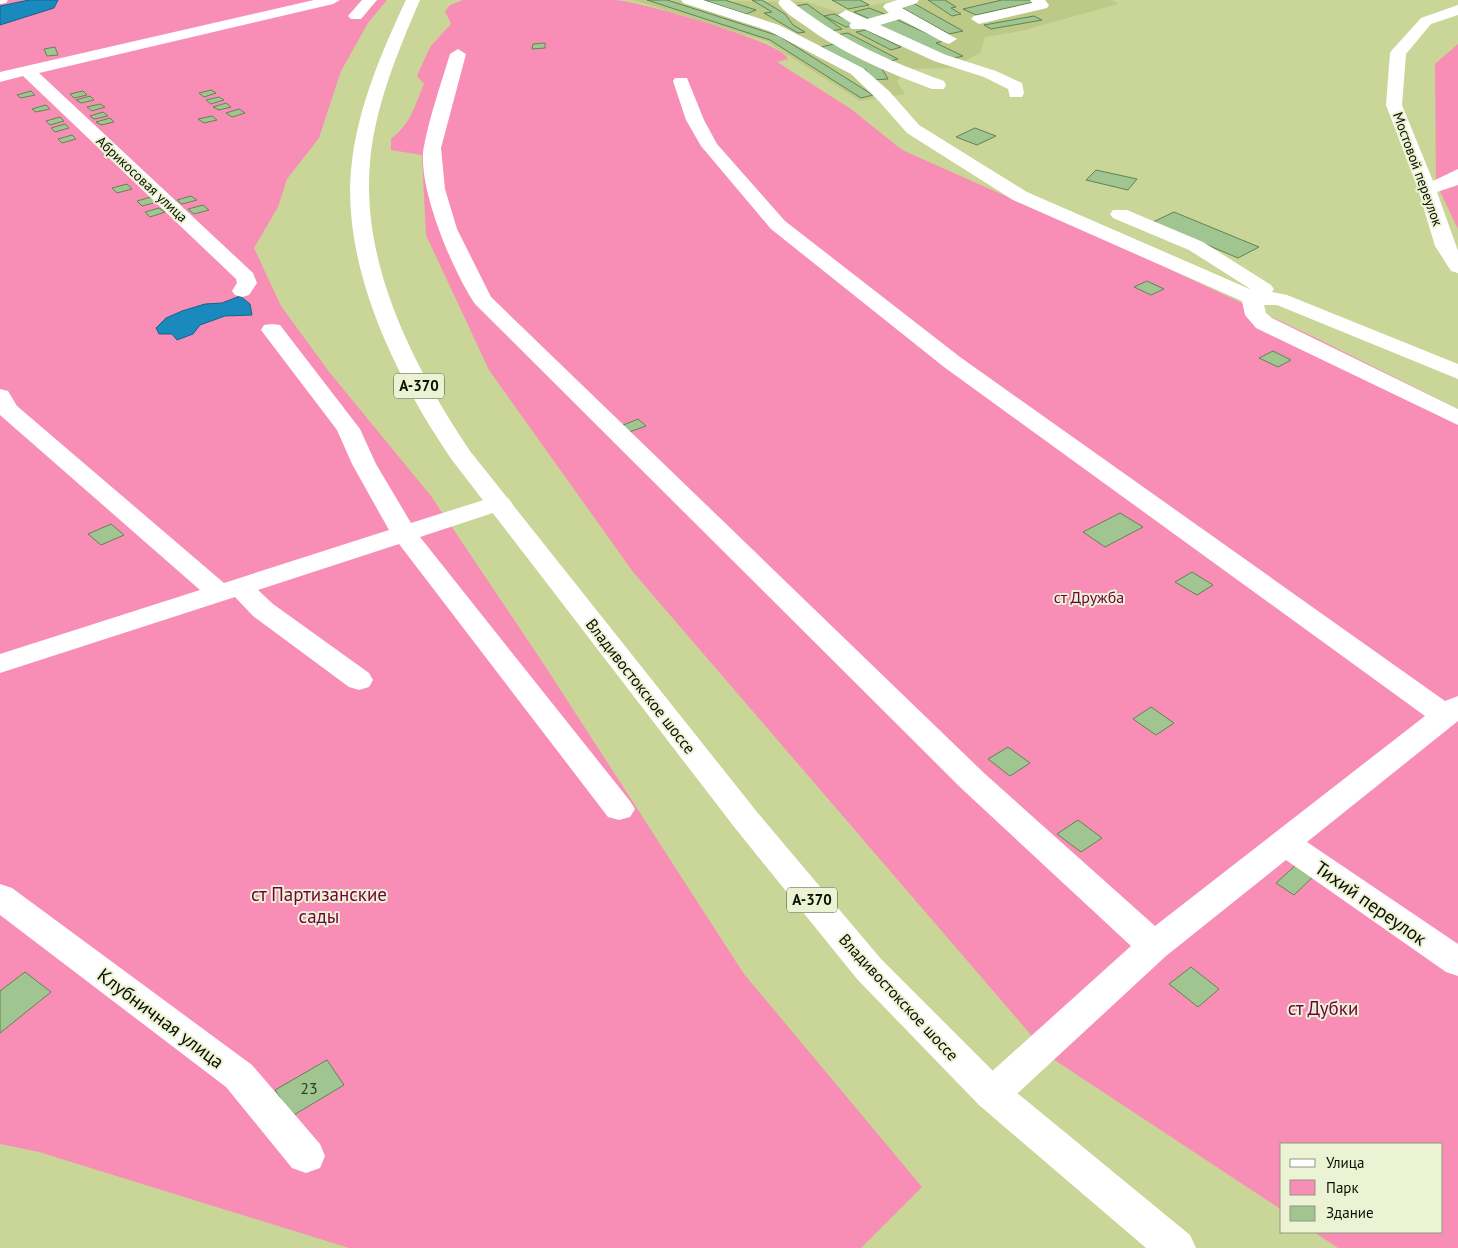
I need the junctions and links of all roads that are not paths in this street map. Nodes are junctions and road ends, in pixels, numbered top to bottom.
1 (333, 0) edge
2 (370, 0) edge
3 (413, 0) edge
4 (688, 0) edge
5 (1037, 0) edge
6 (918, 1) edge
7 (785, 3) dead end
8 (1458, 10) edge
9 (902, 14) junction
10 (846, 15) dead end
11 (356, 16) dead end
12 (979, 19) dead end
13 (865, 24) junction
14 (827, 36) junction
15 (949, 39) dead end
16 (803, 42) junction
17 (458, 54) dead end
18 (27, 71) junction
19 (0, 77) edge
20 (681, 81) dead end
21 (938, 85) dead end
22 (1016, 92) dead end
23 (1458, 175) edge
24 (1427, 189) junction
25 (1120, 214) dead end
26 (1458, 267) edge
27 (242, 291) dead end
28 (1252, 298) junction
29 (1280, 299) junction
30 (272, 330) dead end
31 (1458, 372) edge
32 (0, 396) edge
33 (1458, 418) edge
34 (499, 503) junction
35 (405, 535) junction
36 (230, 590) junction
37 (0, 664) edge
38 (359, 680) dead end
39 (1451, 711) edge
40 (619, 809) dead end
41 (1285, 842) junction
42 (0, 897) edge
43 (1154, 946) junction
44 (1458, 962) edge
45 (992, 1094) junction
46 (306, 1156) dead end
47 (1176, 1248) edge

1 - 18 main road
2 - 11 main road
3 - 34 main road, Владивостокское шоссе / А-370
4 - 16 main road
5 - 12 main road
6 - 9 main road
7 - 14 main road
8 - 24 main road, Мостовой переулок
9 - 13 main road
9 - 15 main road
10 - 13 main road
13 - 14 main road
13 - 22 main road
14 - 16 main road
14 - 21 main road
16 - 28 main road
17 - 43 main road
18 - 19 main road
18 - 27 main road, Абрикосовая улица
20 - 39 main road
23 - 24 main road
24 - 26 main road, Мостовой переулок
25 - 29 main road
28 - 29 main road
28 - 33 main road
29 - 31 main road
30 - 35 main road
32 - 36 main road
34 - 35 main road
34 - 45 main road, Владивостокское шоссе / А-370
35 - 36 main road
35 - 40 main road
36 - 37 main road
36 - 38 main road
39 - 41 main road
41 - 43 main road
41 - 44 main road, Тихий переулок
42 - 46 main road, Клубничная улица
43 - 45 main road
45 - 47 main road, Владивостокское шоссе / А-370

